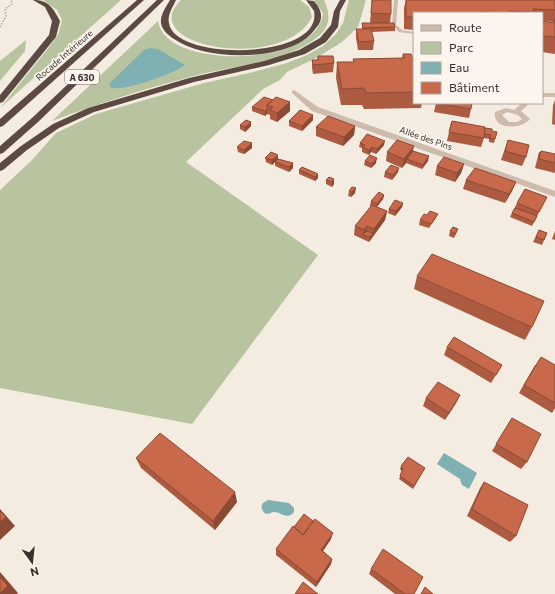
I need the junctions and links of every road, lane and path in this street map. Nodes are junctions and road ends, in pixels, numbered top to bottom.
1 (11, 0) edge
2 (36, 0) edge
3 (137, 0) edge
4 (141, 0) edge
5 (161, 0) edge
6 (173, 0) edge
7 (309, 0) edge
8 (331, 0) edge
9 (343, 0) edge
10 (396, 0) edge
11 (337, 11) junction
12 (122, 17) junction
13 (0, 27) edge
14 (413, 33) edge
15 (294, 92) dead end
16 (543, 95) edge
17 (555, 95) edge
18 (0, 100) edge
19 (525, 104) edge
20 (517, 111) dead end
21 (0, 124) edge
22 (0, 151) edge
23 (0, 168) edge
24 (555, 194) edge

1 - 13 path
2 - 18 highway
3 - 12 highway
4 - 12 highway, Rocade Intérieure / A 630
5 - 22 highway, A 630
6 - 7 highway
8 - 11 highway
9 - 11 highway
10 - 14 lane
11 - 23 highway
12 - 21 highway, Rocade Intérieure / A 630
15 - 24 street, Allée des Pins
16 - 17 street
19 - 20 street

